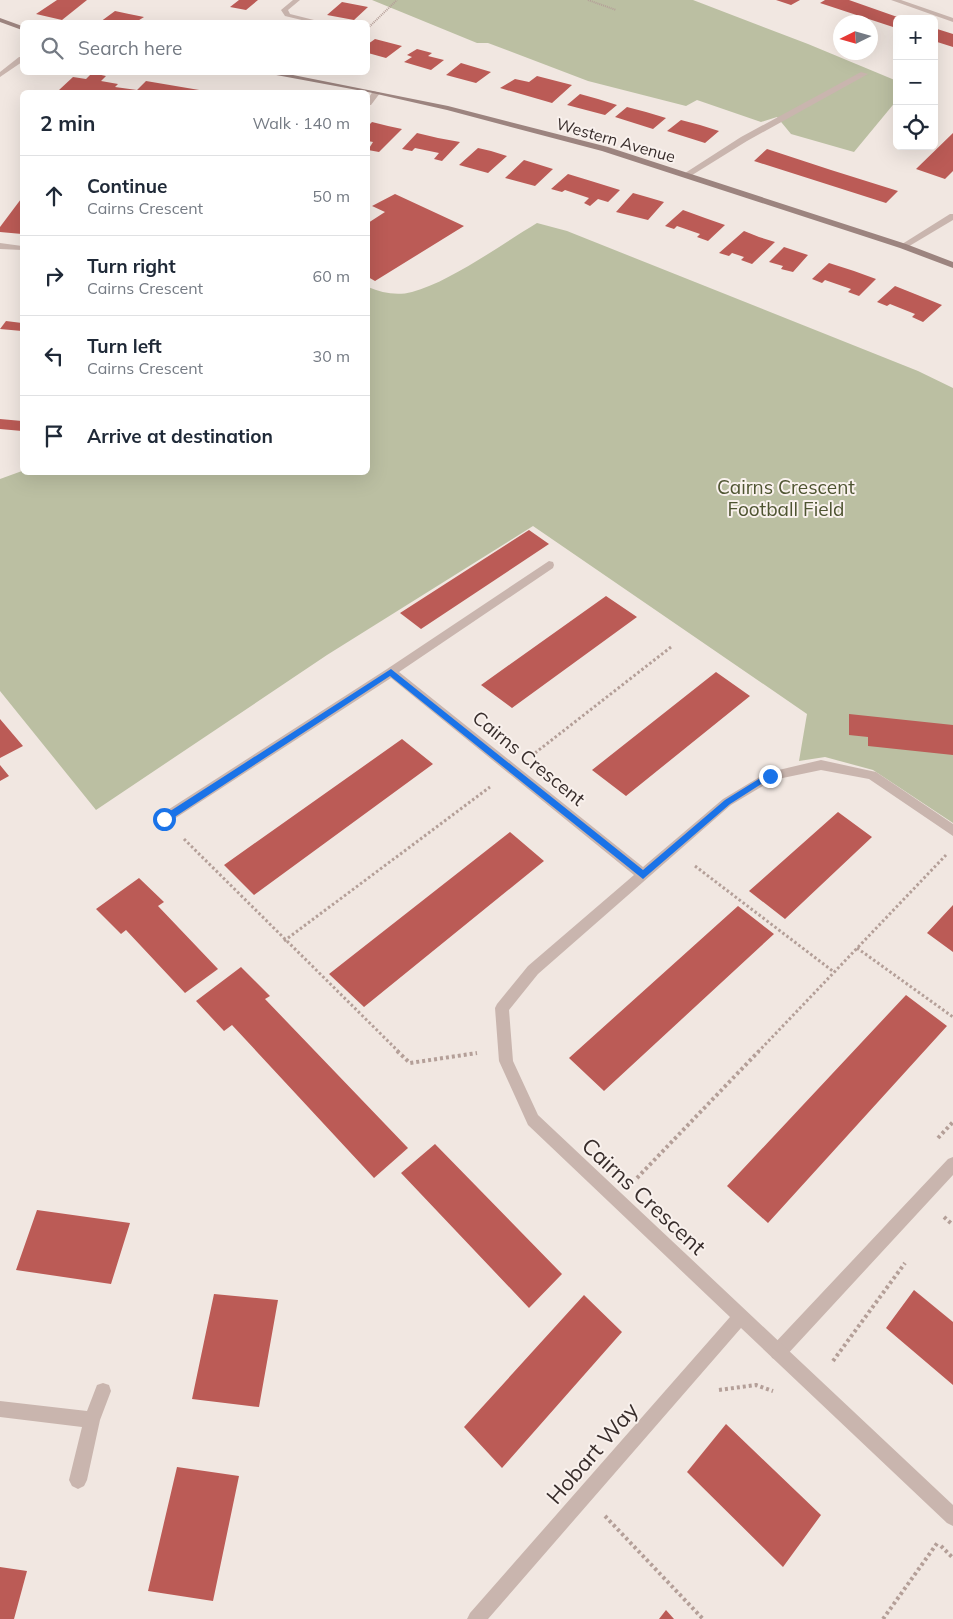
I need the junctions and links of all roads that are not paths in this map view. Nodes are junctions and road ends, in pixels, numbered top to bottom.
1 (297, 0) edge
2 (894, 0) edge
3 (0, 20) edge
4 (308, 20) edge
5 (953, 20) edge
6 (20, 27) edge
7 (20, 60) edge
8 (864, 74) dead end
9 (0, 75) edge
10 (294, 75) edge
11 (362, 90) edge
12 (370, 92) edge
13 (376, 93) junction
14 (370, 100) edge
15 (686, 175) junction
16 (953, 216) edge
17 (0, 246) edge
18 (903, 246) junction
19 (20, 248) edge
20 (953, 265) edge
21 (549, 565) dead end
22 (391, 672) junction
23 (164, 819) road end
24 (953, 831) edge
25 (643, 875) junction
26 (953, 1164) edge
27 (741, 1316) junction
28 (778, 1352) junction
29 (103, 1390) dead end
30 (0, 1408) edge
31 (92, 1420) junction
32 (78, 1480) dead end
33 (953, 1517) edge
34 (476, 1619) edge

1 - 4 street
2 - 5 street
3 - 6 street
7 - 9 street
8 - 15 street
10 - 11 street, Western Avenue
12 - 13 street, Western Avenue
13 - 14 street
13 - 15 street, Western Avenue
15 - 18 street, Western Avenue
16 - 18 street
17 - 19 street
18 - 20 street, Western Avenue
21 - 22 street
22 - 23 street
22 - 25 street, Cairns Crescent
24 - 25 street, Cairns Crescent
25 - 27 street, Cairns Crescent
26 - 28 street
27 - 28 street, Cairns Crescent
27 - 34 street, Hobart Way
28 - 33 street, Cairns Crescent
29 - 31 street
30 - 31 street
31 - 32 street

